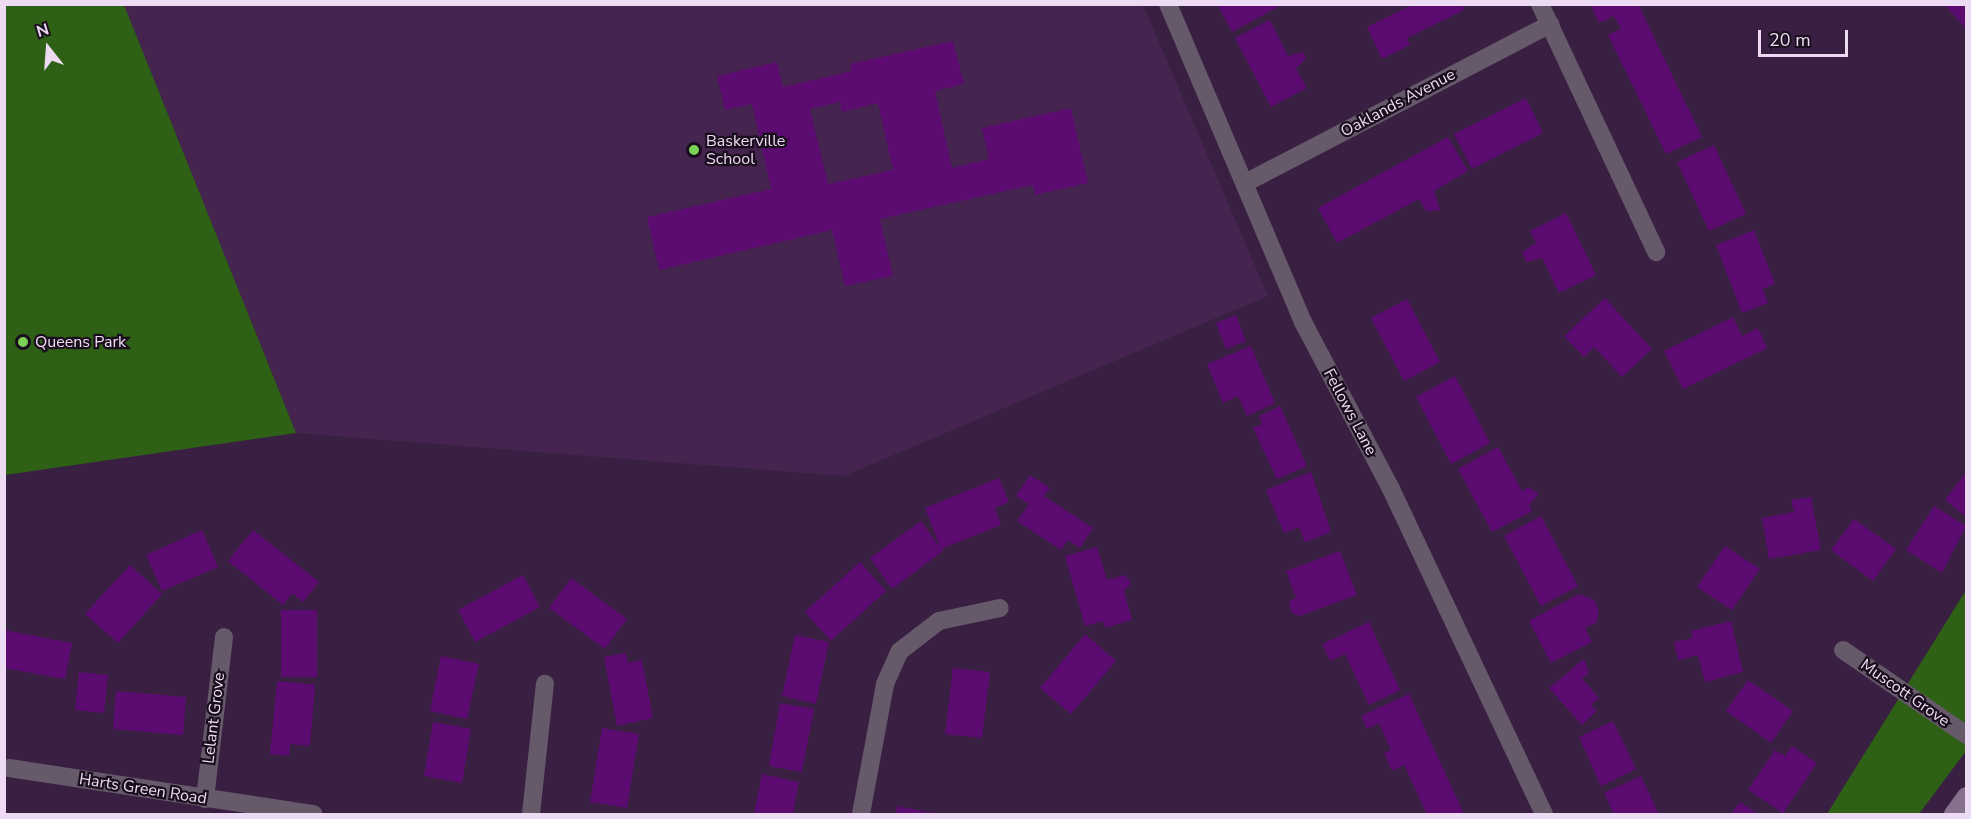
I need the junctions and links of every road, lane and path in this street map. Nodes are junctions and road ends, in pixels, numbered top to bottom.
1 (1168, 4) edge
2 (1540, 4) edge
3 (1550, 24) junction
4 (1247, 182) junction
5 (1656, 252) dead end
6 (1000, 608) dead end
7 (224, 637) dead end
8 (1843, 650) dead end
9 (546, 684) dead end
10 (1966, 735) edge
11 (9, 768) dead end
12 (1966, 795) edge
13 (205, 799) junction
14 (314, 814) edge
15 (531, 814) edge
16 (861, 814) edge
17 (1544, 814) edge
18 (1953, 814) edge

1 - 4 street, Fellows Lane
2 - 3 street
3 - 4 street, Oaklands Avenue
3 - 5 street
4 - 17 street, Fellows Lane
6 - 16 street
7 - 13 street, Lelant Grove
8 - 10 street, Muscott Grove
9 - 15 street
11 - 13 street, Harts Green Road
12 - 18 street
13 - 14 street, Harts Green Road

